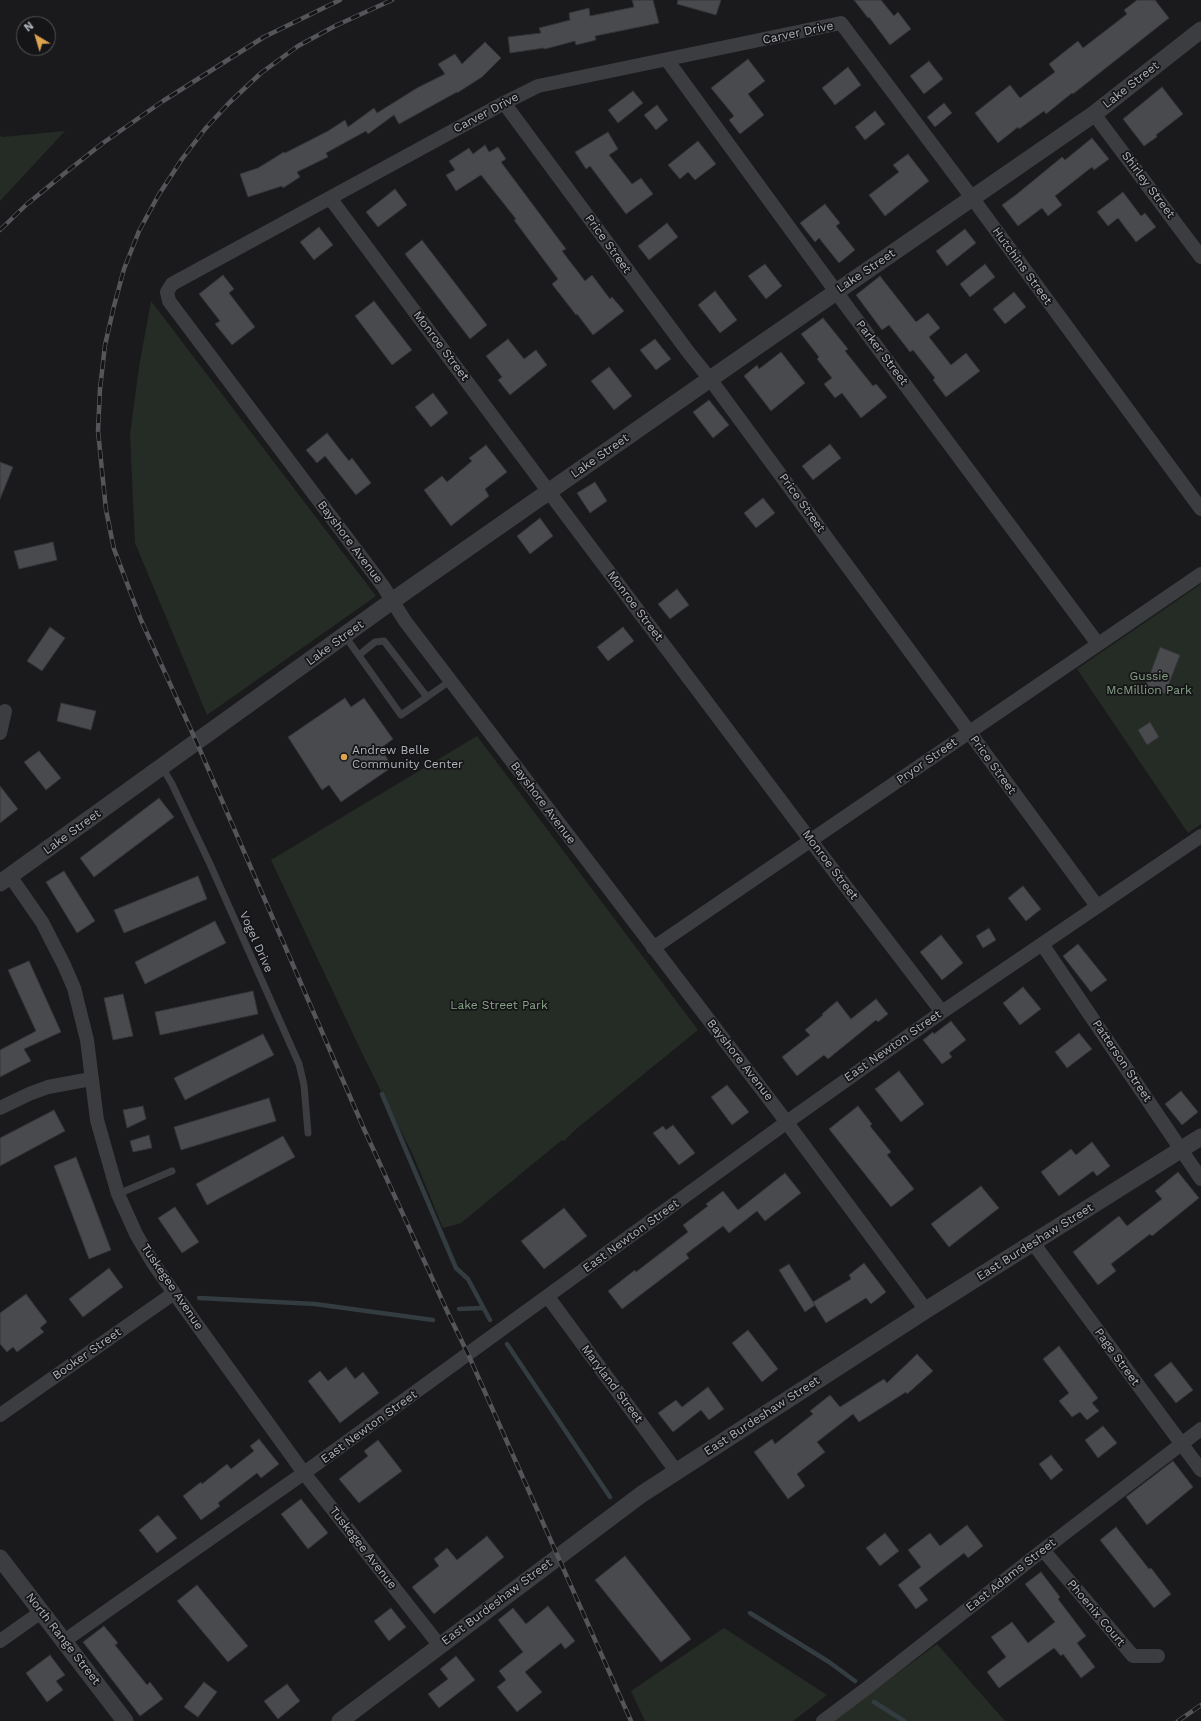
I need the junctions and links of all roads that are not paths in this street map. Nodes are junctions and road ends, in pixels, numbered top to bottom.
1 (841, 24) joint
2 (1201, 30) edge
3 (667, 60) junction
4 (504, 103) junction
5 (1094, 114) junction
6 (330, 198) junction
7 (973, 199) junction
8 (1201, 256) edge
9 (167, 292) joint
10 (836, 292) junction
11 (710, 379) junction
12 (548, 492) junction
13 (1201, 509) edge
14 (1201, 574) edge
15 (392, 601) junction
16 (346, 636) junction
17 (1098, 644) junction
18 (359, 655) junction
19 (450, 681) junction
20 (427, 697) junction
21 (5, 711) dead end
22 (969, 732) junction
23 (0, 733) edge
24 (162, 767) junction
25 (1201, 836) edge
26 (812, 841) junction
27 (5, 880) edge
28 (1097, 906) junction
29 (1042, 944) junction
30 (653, 948) junction
31 (942, 1012) junction
32 (91, 1079) junction
33 (0, 1108) edge
34 (787, 1122) junction
35 (308, 1133) dead end
36 (1201, 1137) edge
37 (1182, 1150) junction
38 (172, 1171) dead end
39 (1201, 1179) edge
40 (118, 1194) junction
41 (1033, 1243) junction
42 (174, 1293) junction
43 (548, 1297) junction
44 (926, 1310) junction
45 (0, 1414) edge
46 (1201, 1429) edge
47 (1181, 1444) junction
48 (1201, 1470) edge
49 (676, 1471) junction
50 (304, 1474) junction
51 (1042, 1550) junction
52 (0, 1558) edge
53 (41, 1612) junction
54 (0, 1641) edge
55 (64, 1641) junction
56 (440, 1646) junction
57 (1158, 1656) dead end
58 (125, 1721) edge
59 (340, 1721) edge
60 (822, 1721) edge

1 - 3 street, Carver Drive
1 - 7 street, Hutchins Street
2 - 5 street, Lake Street
3 - 4 street, Carver Drive
3 - 10 street, Parker Street
4 - 6 street, Carver Drive
4 - 11 street, Price Street
5 - 7 street, Lake Street
5 - 8 street, Shirley Street
6 - 9 street, Carver Drive
6 - 12 street, Monroe Street
7 - 10 street, Lake Street
7 - 13 street, Hutchins Street
9 - 15 street, Bayshore Avenue
10 - 11 street, Lake Street
10 - 17 street, Parker Street
11 - 12 street, Lake Street
11 - 22 street, Price Street
12 - 15 street, Lake Street
12 - 26 street, Monroe Street
14 - 17 street, Pryor Street
15 - 16 street, Lake Street
15 - 19 street, Bayshore Avenue
16 - 18 lane
16 - 24 street, Lake Street
17 - 22 street, Pryor Street
18 - 20 lane
18 - 20 lane
19 - 20 lane
19 - 30 street, Bayshore Avenue
21 - 23 street
22 - 26 street, Pryor Street
22 - 28 street, Price Street
24 - 27 street, Lake Street
24 - 35 lane, Vogel Drive
25 - 28 street, East Newton Street
26 - 30 street, Pryor Street
26 - 31 street, Monroe Street
27 - 32 street, Tuskegee Avenue
28 - 29 street, East Newton Street
29 - 31 street, East Newton Street
29 - 37 street, Patterson Street
30 - 34 street, Bayshore Avenue
31 - 34 street, East Newton Street
32 - 33 street
32 - 40 street, Tuskegee Avenue
34 - 43 street, East Newton Street
34 - 44 street, Bayshore Avenue
36 - 37 street, East Burdeshaw Street
37 - 39 street, Patterson Street
37 - 41 street, East Burdeshaw Street
38 - 40 lane
40 - 42 street, Tuskegee Avenue
41 - 44 street, East Burdeshaw Street
41 - 47 street, Page Street
42 - 45 street, Booker Street
42 - 50 street, Tuskegee Avenue
43 - 49 street, Maryland Street
43 - 50 street, East Newton Street
44 - 49 street, East Burdeshaw Street
46 - 47 street, East Adams Street
47 - 48 street, Page Street
47 - 51 street, East Adams Street
49 - 56 street, East Burdeshaw Street
50 - 55 street, East Newton Street
50 - 56 street, Tuskegee Avenue
51 - 57 street, Phoenix Court
51 - 60 street, East Adams Street
52 - 53 street, North Range Street
53 - 54 street
53 - 55 street, North Range Street
55 - 58 street, North Range Street
56 - 59 street, East Burdeshaw Street

